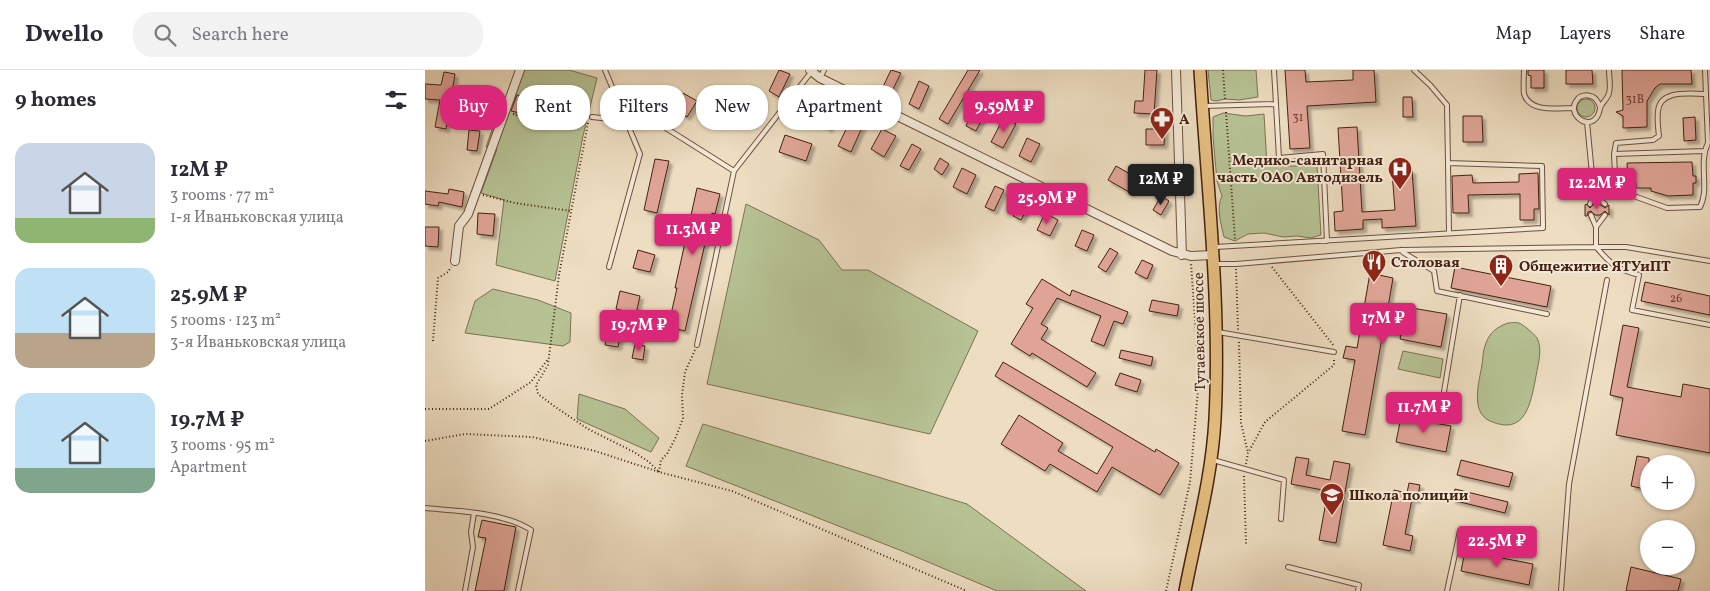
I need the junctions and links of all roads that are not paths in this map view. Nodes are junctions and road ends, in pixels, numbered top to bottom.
1 (520, 70) edge
2 (605, 70) edge
3 (811, 70) edge
4 (1176, 70) edge
5 (1200, 70) edge
6 (1274, 70) edge
7 (1415, 70) edge
8 (1524, 70) edge
9 (1609, 70) edge
10 (1705, 70) edge
11 (822, 74) edge
12 (611, 85) edge
13 (1706, 94) junction
14 (1276, 104) junction
15 (1202, 106) junction
16 (1600, 107) junction
17 (1573, 108) junction
18 (592, 117) dead end
19 (600, 118) edge
20 (1587, 122) junction
21 (630, 130) edge
22 (669, 130) edge
23 (1704, 152) junction
24 (1614, 154) junction
25 (1448, 163) junction
26 (734, 171) junction
27 (1616, 192) junction
28 (1594, 195) junction
29 (1590, 204) dead end
30 (1605, 204) dead end
31 (1605, 215) dead end
32 (1591, 216) dead end
33 (1596, 227) junction
34 (1449, 233) junction
35 (1327, 241) junction
36 (1596, 246) junction
37 (1401, 250) junction
38 (1182, 254) junction
39 (1212, 255) junction
40 (455, 261) road end
41 (1710, 262) edge
42 (609, 268) dead end
43 (1607, 280) dead end
44 (1460, 295) junction
45 (1547, 314) dead end
46 (1710, 325) edge
47 (1216, 331) junction
48 (697, 345) road end
49 (1334, 352) road end
50 (1440, 416) dead end
51 (1211, 460) junction
52 (425, 508) edge
53 (475, 513) junction
54 (1281, 519) dead end
55 (1460, 532) dead end
56 (1288, 567) dead end
57 (465, 591) edge
58 (518, 591) edge
59 (1185, 591) edge
60 (1358, 591) edge
61 (1447, 591) edge
62 (1561, 591) edge

1 - 40 street
2 - 12 lane
3 - 11 street
3 - 26 lane
4 - 38 street
5 - 15 main road, Тутаевское шоссе
6 - 14 lane
7 - 25 lane
8 - 17 lane
9 - 16 lane
10 - 13 lane
11 - 38 street
13 - 23 lane
13 - 24 lane
14 - 15 lane
14 - 35 lane
15 - 39 main road, Тутаевское шоссе
16 - 17 lane
16 - 20 lane
17 - 20 lane
18 - 19 lane
20 - 28 lane
21 - 42 lane
22 - 26 lane
23 - 24 lane
23 - 27 lane
24 - 27 lane
25 - 34 lane
25 - 34 lane
26 - 48 lane
27 - 28 lane
28 - 29 lane
28 - 30 lane
31 - 33 lane
32 - 33 lane
33 - 36 lane
34 - 35 lane
35 - 39 lane
36 - 37 lane
36 - 41 lane
36 - 46 lane
37 - 39 lane
37 - 44 lane
38 - 39 street
39 - 47 main road, Тутаевское шоссе
43 - 62 lane
44 - 45 lane
44 - 50 lane
47 - 49 lane
47 - 51 main road, Тутаевское шоссе
51 - 54 lane
51 - 59 main road, Тутаевское шоссе
52 - 53 lane
53 - 57 lane
53 - 58 lane
55 - 61 lane
56 - 60 lane

